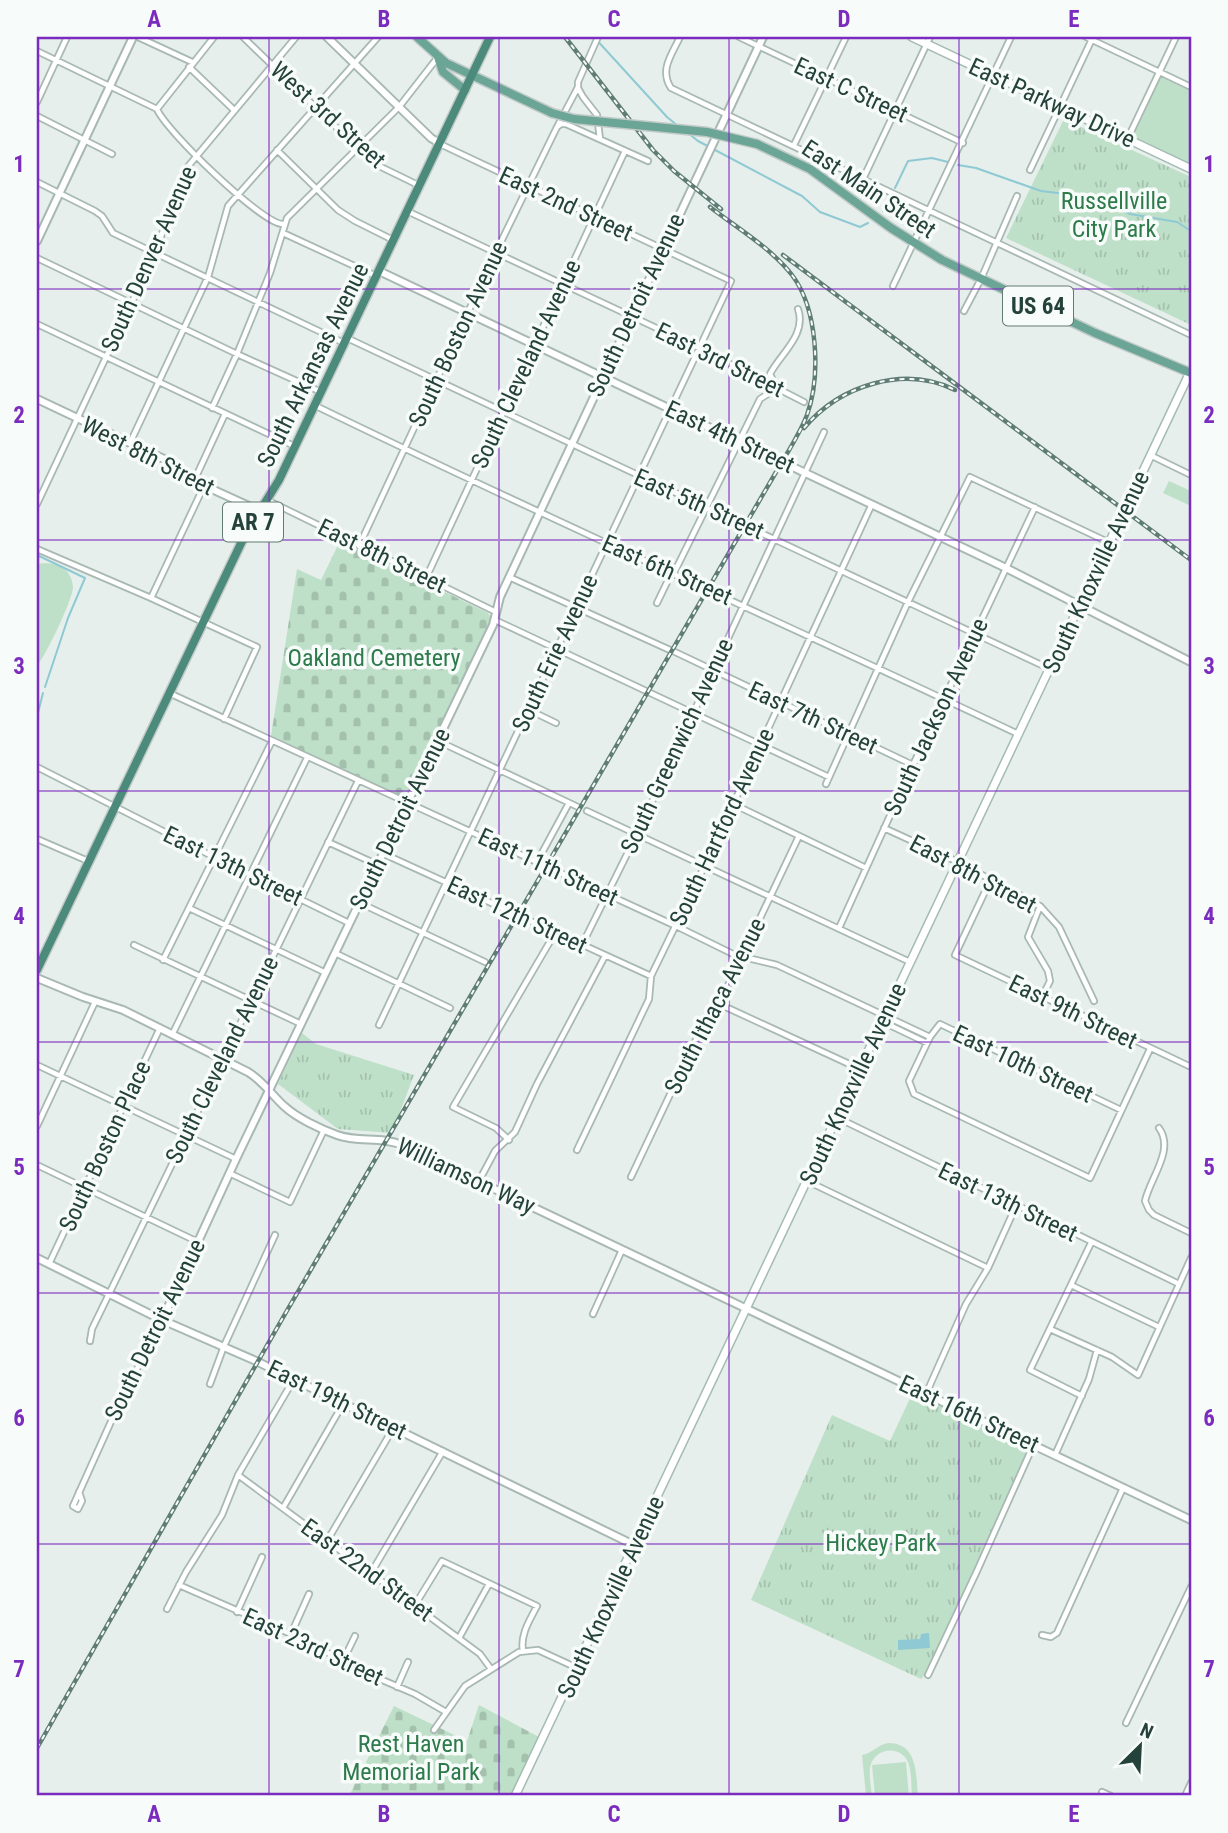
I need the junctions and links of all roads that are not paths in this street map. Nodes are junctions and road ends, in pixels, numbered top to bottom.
1 (67, 37) edge
2 (136, 37) edge
3 (214, 37) edge
4 (243, 37) edge
5 (296, 37) edge
6 (327, 37) edge
7 (378, 37) edge
8 (417, 37) edge
9 (490, 37) edge
10 (680, 37) edge
11 (739, 37) edge
12 (763, 37) edge
13 (846, 37) edge
14 (912, 37) edge
15 (1011, 37) edge
16 (1176, 37) edge
17 (1090, 38) edge
18 (597, 39) edge
19 (929, 40) edge
20 (758, 46) junction
21 (37, 51) edge
22 (438, 57) junction
23 (56, 60) junction
24 (190, 64) junction
25 (355, 64) junction
26 (273, 65) junction
27 (1159, 72) junction
28 (472, 75) junction
29 (994, 75) junction
30 (826, 78) junction
31 (110, 86) junction
32 (578, 86) junction
33 (1191, 87) edge
34 (465, 90) junction
35 (37, 102) edge
36 (316, 107) junction
37 (399, 107) junction
38 (1060, 107) junction
39 (157, 109) junction
40 (234, 110) junction
41 (895, 111) junction
42 (726, 113) junction
43 (37, 116) edge
44 (559, 125) junction
45 (600, 139) junction
46 (1127, 139) junction
47 (83, 140) junction
48 (963, 143) junction
49 (439, 144) junction
50 (794, 145) junction
51 (357, 148) junction
52 (277, 150) junction
53 (625, 151) junction
54 (112, 154) dead end
55 (197, 155) junction
56 (648, 161) dead end
57 (1191, 169) edge
58 (1030, 170) dead end
59 (863, 179) junction
60 (37, 182) edge
61 (419, 186) junction
62 (528, 186) junction
63 (316, 189) junction
64 (59, 193) junction
65 (236, 195) junction
66 (1017, 196) dead end
67 (407, 211) junction
68 (930, 212) junction
69 (595, 217) junction
70 (283, 224) junction
71 (283, 233) junction
72 (393, 240) junction
73 (37, 241) edge
74 (995, 241) junction
75 (915, 244) junction
76 (662, 249) junction
77 (496, 252) junction
78 (155, 253) junction
79 (37, 258) edge
80 (378, 273) junction
81 (208, 277) junction
82 (981, 279) junction
83 (731, 281) joint
84 (564, 285) junction
85 (893, 286) dead end
86 (258, 301) junction
87 (131, 304) junction
88 (798, 309) dead end
89 (964, 310) dead end
90 (467, 313) junction
91 (631, 316) junction
92 (37, 324) edge
93 (185, 329) junction
94 (1191, 335) edge
95 (346, 341) junction
96 (536, 345) junction
97 (699, 348) junction
98 (237, 355) junction
99 (105, 357) junction
100 (1191, 372) edge
101 (602, 377) junction
102 (435, 380) junction
103 (159, 383) junction
104 (775, 386) junction
105 (784, 391) junction
106 (321, 392) junction
107 (37, 399) edge
108 (804, 402) dead end
109 (315, 406) junction
110 (212, 408) junction
111 (670, 408) junction
112 (503, 412) junction
113 (225, 414) junction
114 (76, 419) junction
115 (824, 432) dead end
116 (738, 441) junction
117 (130, 444) junction
118 (570, 444) junction
119 (295, 446) junction
120 (404, 449) junction
121 (1152, 456) junction
122 (805, 473) junction
123 (1191, 475) edge
124 (638, 477) junction
125 (471, 480) junction
126 (194, 481) junction
127 (204, 486) junction
128 (267, 500) junction
129 (37, 504) edge
130 (872, 505) junction
131 (1035, 507) junction
132 (707, 509) junction
133 (260, 511) junction
134 (538, 512) junction
135 (941, 537) junction
136 (774, 538) junction
137 (607, 543) junction
138 (1110, 543) junction
139 (359, 546) junction
140 (37, 549) edge
141 (1006, 568) junction
142 (841, 570) junction
143 (673, 572) junction
144 (509, 577) junction
145 (426, 578) junction
146 (151, 598) junction
147 (908, 601) junction
148 (657, 603) dead end
149 (743, 605) junction
150 (1081, 605) junction
151 (576, 609) junction
152 (495, 616) junction
153 (203, 622) junction
154 (975, 635) junction
155 (810, 636) junction
156 (556, 650) junction
157 (1191, 662) edge
158 (877, 667) junction
159 (1050, 669) junction
160 (712, 670) junction
161 (168, 692) junction
162 (944, 699) junction
163 (779, 702) junction
164 (528, 710) junction
165 (692, 713) junction
166 (224, 719) junction
167 (556, 723) dead end
168 (847, 734) junction
169 (1019, 734) junction
170 (272, 741) junction
171 (438, 741) junction
172 (760, 744) junction
173 (307, 758) junction
174 (913, 765) junction
175 (37, 767) edge
176 (501, 770) junction
177 (829, 777) junction
178 (358, 781) junction
179 (826, 784) dead end
180 (569, 803) junction
181 (408, 804) junction
182 (733, 804) junction
183 (116, 807) junction
184 (578, 807) dead end
185 (587, 811) dead end
186 (884, 828) junction
187 (472, 832) junction
188 (637, 834) junction
189 (799, 836) junction
190 (37, 839) edge
191 (328, 842) junction
192 (384, 854) junction
193 (214, 857) junction
194 (89, 862) junction
195 (537, 862) junction
196 (958, 862) junction
197 (705, 865) junction
198 (378, 866) junction
199 (866, 868) junction
200 (250, 874) junction
201 (990, 881) junction
202 (448, 883) junction
203 (607, 894) junction
204 (771, 896) junction
205 (300, 900) junction
206 (360, 903) junction
207 (1040, 906) junction
208 (189, 908) junction
209 (350, 923) junction
210 (224, 925) junction
211 (676, 926) junction
212 (839, 928) junction
213 (424, 933) junction
214 (555, 933) junction
215 (134, 945) dead end
216 (582, 945) junction
217 (276, 949) junction
218 (335, 953) junction
219 (605, 956) junction
220 (741, 957) junction
221 (163, 960) junction
222 (485, 962) dead end
223 (911, 963) junction
224 (37, 970) edge
225 (326, 973) junction
226 (651, 976) junction
227 (199, 977) junction
228 (37, 978) edge
229 (400, 984) junction
230 (1042, 997) junction
231 (250, 1001) junction
232 (95, 1002) junction
233 (1094, 1002) dead end
234 (718, 1003) junction
235 (450, 1008) dead end
236 (884, 1019) junction
237 (301, 1025) junction
238 (379, 1025) dead end
239 (161, 1027) junction
240 (173, 1033) junction
241 (930, 1037) junction
242 (927, 1043) junction
243 (1150, 1049) junction
244 (223, 1059) junction
245 (37, 1065) edge
246 (1191, 1068) edge
247 (860, 1070) junction
248 (62, 1077) junction
249 (270, 1090) junction
250 (123, 1107) junction
251 (1121, 1110) junction
252 (838, 1118) junction
253 (37, 1126) edge
254 (1159, 1128) dead end
255 (324, 1129) junction
256 (186, 1136) junction
257 (509, 1140) junction
258 (577, 1150) dead end
259 (236, 1159) junction
260 (37, 1165) edge
261 (229, 1173) junction
262 (631, 1177) dead end
263 (479, 1181) junction
264 (807, 1181) junction
265 (85, 1188) junction
266 (1016, 1206) junction
267 (147, 1217) junction
268 (1191, 1233) edge
269 (275, 1235) dead end
270 (198, 1242) junction
271 (1091, 1242) junction
272 (622, 1249) junction
273 (37, 1258) edge
274 (1191, 1258) edge
275 (49, 1265) junction
276 (988, 1268) junction
277 (1179, 1284) junction
278 (1071, 1285) junction
279 (110, 1295) junction
280 (748, 1308) junction
281 (593, 1314) dead end
282 (162, 1320) junction
283 (1159, 1328) junction
284 (1050, 1329) junction
285 (90, 1341) dead end
286 (224, 1346) junction
287 (1097, 1350) junction
288 (294, 1379) junction
289 (209, 1384) dead end
290 (926, 1394) junction
291 (1082, 1396) junction
292 (344, 1403) junction
293 (394, 1427) junction
294 (1034, 1445) junction
295 (443, 1451) junction
296 (1055, 1455) junction
297 (238, 1475) junction
298 (1124, 1488) junction
299 (79, 1492) dead end
300 (283, 1508) junction
301 (1191, 1520) edge
302 (327, 1541) junction
303 (636, 1546) junction
304 (262, 1557) dead end
305 (371, 1573) junction
306 (489, 1584) junction
307 (179, 1585) junction
308 (1191, 1587) edge
309 (309, 1594) dead end
310 (415, 1605) junction
311 (167, 1609) dead end
312 (237, 1612) junction
313 (291, 1634) junction
314 (1042, 1635) dead end
315 (355, 1636) dead end
316 (459, 1638) junction
317 (523, 1651) junction
318 (343, 1661) junction
319 (408, 1662) dead end
320 (491, 1669) junction
321 (578, 1669) junction
322 (928, 1675) dead end
323 (397, 1686) junction
324 (446, 1712) junction
325 (1126, 1723) dead end
326 (435, 1730) dead end
327 (1191, 1783) edge
328 (1102, 1792) dead end
329 (516, 1796) edge
330 (1111, 1796) edge
331 (1185, 1796) edge

1 - 23 street
2 - 24 street
2 - 31 street
3 - 24 street
4 - 26 street, West 3rd Street
5 - 26 street, South Denver Avenue
6 - 25 street
7 - 25 street
8 - 22 main road, US 64
9 - 28 highway, AR 7
10 - 42 street
11 - 20 street, East C Street
12 - 20 street, South Detroit Avenue
13 - 30 street
14 - 19 main road, East Parkway Drive
15 - 29 street
16 - 27 street
17 - 27 street
17 - 38 street
18 - 32 street, South Boston Avenue
19 - 29 main road, East Parkway Drive
19 - 41 street
20 - 30 street, East C Street
20 - 42 street, South Detroit Avenue
21 - 23 street
22 - 28 main road, US 64
22 - 34 main road
22 - 37 street
23 - 31 street
23 - 35 street
24 - 39 street
24 - 40 street
25 - 36 street
25 - 37 street
26 - 36 street, West 3rd Street
26 - 40 street, South Denver Avenue
27 - 33 street
27 - 46 street
28 - 34 highway, South Arkansas Avenue / AR 7
28 - 75 main road, East Main Street / US 64, bridge
29 - 38 main road, East Parkway Drive
29 - 48 street
30 - 41 street, East C Street
30 - 50 street
31 - 39 street
31 - 47 street
32 - 44 street, South Boston Avenue
32 - 45 street
34 - 49 highway, South Arkansas Avenue / AR 7
36 - 51 street, West 3rd Street
36 - 52 street
37 - 49 street
37 - 51 street
38 - 46 main road, East Parkway Drive
38 - 58 street
39 - 55 street
40 - 55 street, South Denver Avenue
41 - 48 street, East C Street
41 - 59 street
42 - 50 street
42 - 76 street, South Detroit Avenue
43 - 47 street
44 - 45 street
44 - 62 street, South Boston Avenue
45 - 53 street
46 - 57 main road, East Parkway Drive
47 - 54 street
47 - 64 street
48 - 68 street
49 - 61 highway, South Arkansas Avenue / AR 7
49 - 62 street, East 2nd Street
50 - 59 street
51 - 61 street, West 3rd Street
51 - 63 street
52 - 63 street
52 - 65 street
53 - 56 street
53 - 69 street, South Cleveland Avenue
55 - 65 street
55 - 78 street, South Denver Avenue
59 - 68 street
60 - 64 street, East 5th Street
61 - 67 highway, South Arkansas Avenue / AR 7
62 - 69 street, East 2nd Street
62 - 77 street, South Boston Avenue
63 - 70 street
63 - 72 street
64 - 73 street
64 - 78 street, East 5th Street
65 - 70 street
65 - 81 street
66 - 74 street
67 - 72 highway, South Arkansas Avenue / AR 7
67 - 77 street, East 3rd Street
68 - 74 street
68 - 75 street
69 - 76 street, East 2nd Street
69 - 84 street, South Cleveland Avenue
70 - 71 street
71 - 80 street
71 - 86 street
72 - 80 highway, South Arkansas Avenue / AR 7
74 - 82 street
74 - 94 street
75 - 82 main road, East Main Street / US 64
75 - 85 street
76 - 83 street, East 2nd Street
76 - 91 street, South Detroit Avenue
77 - 84 street, East 3rd Street
77 - 90 street, South Boston Avenue
78 - 81 street, East 5th Street
78 - 87 street, South Denver Avenue
79 - 87 street
80 - 90 street, East 4th Street
80 - 95 highway, South Arkansas Avenue / AR 7
81 - 86 street, East 5th Street
81 - 93 street
82 - 89 street
82 - 100 main road, East Main Street / US 64
83 - 97 street, South Erie Avenue
84 - 91 street, East 3rd Street
84 - 96 street, South Cleveland Avenue
86 - 95 street, East 5th Street
86 - 98 street
87 - 93 street
87 - 99 street, South Denver Avenue
88 - 104 street
90 - 96 street, East 4th Street
90 - 102 street, South Boston Avenue
91 - 97 street, East 3rd Street
91 - 101 street, South Detroit Avenue
92 - 99 street
93 - 98 street
93 - 103 street
95 - 102 street, East 5th Street
95 - 106 highway, South Arkansas Avenue / AR 7
96 - 101 street, East 4th Street
96 - 112 street, South Cleveland Avenue
97 - 104 street, East 3rd Street
97 - 111 street, South Erie Avenue
98 - 106 street
98 - 110 street
99 - 103 street
99 - 114 street, South Denver Avenue
100 - 121 main road, South Knoxville Avenue
101 - 111 street, East 4th Street
101 - 118 street, South Detroit Avenue
102 - 112 street, East 5th Street
102 - 120 street, South Boston Avenue
103 - 110 street
103 - 117 street
104 - 105 street, East 3rd Street
105 - 108 street, East 3rd Street
105 - 116 street
106 - 109 highway, South Arkansas Avenue / AR 7
107 - 114 street, West 8th Street
109 - 119 highway, South Arkansas Avenue / AR 7
109 - 120 street, East 6th Street
110 - 113 street
111 - 116 street, East 4th Street
111 - 124 street, South Erie Avenue
112 - 118 street, East 5th Street
112 - 125 street, South Cleveland Avenue
113 - 119 street
113 - 126 street
114 - 117 street, West 8th Street
114 - 129 street, South Denver Avenue
115 - 122 street, South Greenwich Avenue
116 - 122 street, East 4th Street
116 - 132 street
117 - 126 street, West 8th Street
118 - 124 street, East 5th Street
118 - 134 street, South Detroit Avenue
119 - 128 highway, South Arkansas Avenue / AR 7
120 - 125 street, East 6th Street
120 - 139 street, South Boston Avenue
121 - 123 street
121 - 138 main road, South Knoxville Avenue
122 - 130 street, East 4th Street
122 - 136 street, South Greenwich Avenue
124 - 132 street, East 5th Street
124 - 137 street, South Erie Avenue
125 - 134 street, East 6th Street
125 - 145 street, South Cleveland Avenue
126 - 127 street, West 8th Street
127 - 133 street, West 8th Street
127 - 146 street
128 - 133 highway, South Arkansas Avenue / AR 7
128 - 139 street, East 8th Street
130 - 135 street, East 4th Street
130 - 142 street, South Hartford Avenue
131 - 135 street
131 - 138 street
131 - 141 street, South Jackson Avenue
132 - 136 street, East 5th Street
132 - 143 street
133 - 153 highway, South Arkansas Avenue / AR 7
134 - 137 street, East 6th Street
134 - 144 street, South Detroit Avenue
135 - 141 street, East 4th Street
135 - 147 street
136 - 142 street, East 5th Street
136 - 149 street, South Greenwich Avenue
137 - 143 street, East 6th Street
137 - 151 street, South Erie Avenue
138 - 150 main road, South Knoxville Avenue
139 - 145 street, East 8th Street
140 - 146 street
141 - 150 street, East 4th Street
141 - 154 street, South Jackson Avenue
142 - 147 street, East 5th Street
142 - 155 street, South Hartford Avenue
143 - 148 street
143 - 149 street, East 6th Street
144 - 151 street, East 7th Street
144 - 152 street, South Detroit Avenue
145 - 152 street, East 8th Street
146 - 153 street
147 - 154 street, East 5th Street
147 - 158 street
149 - 155 street, East 6th Street
149 - 160 street, South Greenwich Avenue
150 - 157 street, East 4th Street
150 - 159 main road, South Knoxville Avenue
151 - 156 street, South Erie Avenue
151 - 160 street, East 7th Street
152 - 156 street, East 8th Street
152 - 171 street, South Detroit Avenue
153 - 161 highway, South Arkansas Avenue / AR 7
153 - 166 street
154 - 159 street, East 5th Street
154 - 162 street, South Jackson Avenue
155 - 158 street, East 6th Street
155 - 163 street, South Hartford Avenue
156 - 164 street, South Erie Avenue
156 - 165 street, East 8th Street
158 - 162 street, East 6th Street
158 - 168 street
159 - 169 main road, South Knoxville Avenue
160 - 163 street, East 7th Street
160 - 165 street, South Greenwich Avenue
161 - 166 street, East 11th Street
161 - 183 highway, South Arkansas Avenue / AR 7
162 - 169 street, East 6th Street
162 - 174 street, South Jackson Avenue
163 - 168 street, East 7th Street
163 - 172 street, South Hartford Avenue
164 - 167 street
164 - 176 street, South Erie Avenue
165 - 172 street, East 8th Street
165 - 188 street, South Greenwich Avenue
166 - 170 street, East 11th Street
168 - 174 street, East 7th Street
168 - 177 street
169 - 196 main road, South Knoxville Avenue
170 - 173 street, East 11th Street
170 - 193 street
171 - 176 street
171 - 181 street, South Detroit Avenue
172 - 177 street, East 8th Street
172 - 182 street, South Hartford Avenue
173 - 178 street, East 11th Street
173 - 200 street
174 - 186 street, South Jackson Avenue
175 - 183 street, East 13th Street
176 - 180 street
176 - 187 street, South Erie Avenue
177 - 179 street
178 - 181 street, East 11th Street
178 - 191 street, South Cleveland Avenue
180 - 184 street
180 - 195 street
181 - 187 street, East 11th Street
181 - 192 street, South Detroit Avenue
182 - 189 street
182 - 197 street, South Hartford Avenue
183 - 193 street, East 13th Street
183 - 194 highway, South Arkansas Avenue / AR 7
185 - 188 street
186 - 196 street, East 8th Street
186 - 199 street, South Jackson Avenue
187 - 195 street, East 11th Street
187 - 202 street, South Erie Avenue
188 - 197 street
188 - 203 street, South Greenwich Avenue
189 - 199 street
189 - 204 street, South Ithaca Avenue
190 - 194 street
191 - 198 street
191 - 205 street, South Cleveland Avenue
192 - 198 street, South Detroit Avenue
192 - 202 street, East 12th Street
193 - 200 street, East 13th Street
193 - 208 street
194 - 224 highway, South Arkansas Avenue / AR 7
195 - 203 street, East 11th Street
196 - 201 street, East 8th Street
196 - 223 main road, South Knoxville Avenue
197 - 204 street
197 - 211 street, South Hartford Avenue
198 - 206 street, South Detroit Avenue
199 - 212 street, South Jackson Avenue
200 - 205 street, East 13th Street
200 - 210 street
201 - 207 street, East 8th Street
201 - 230 street, East 9th Street
202 - 213 street, South Erie Avenue
202 - 214 street, East 12th Street
203 - 211 street, East 11th Street
203 - 216 street, South Greenwich Avenue
204 - 212 street
204 - 220 street, South Ithaca Avenue
205 - 209 street, East 13th Street
205 - 217 street, South Cleveland Avenue
206 - 209 street, South Detroit Avenue
206 - 213 street
207 - 230 street
207 - 233 street, East 8th Street
208 - 210 street
208 - 221 street
209 - 218 street, South Detroit Avenue
210 - 217 street
210 - 227 street
211 - 220 street, East 11th Street
211 - 226 street, South Hartford Avenue
212 - 223 street
213 - 222 street
213 - 229 street, South Erie Avenue
214 - 216 street, East 12th Street
214 - 257 street
215 - 221 street
216 - 219 street, East 12th Street
217 - 225 street
217 - 231 street, South Cleveland Avenue
218 - 225 street, South Detroit Avenue
218 - 229 street
219 - 226 street, East 12th Street
219 - 257 street
220 - 234 street, South Ithaca Avenue
220 - 236 street, East 11th Street
221 - 227 street
223 - 236 main road, South Knoxville Avenue
225 - 237 street, South Detroit Avenue
226 - 258 street, South Hartford Avenue
227 - 231 street
227 - 240 street
228 - 232 street, Williamson Way
229 - 235 street
229 - 238 street, South Erie Avenue
230 - 243 street, East 9th Street
231 - 237 street
231 - 244 street, South Cleveland Avenue
232 - 239 street, Williamson Way
232 - 248 street
234 - 247 street
234 - 262 street, South Ithaca Avenue
236 - 241 street, East 11th Street
236 - 242 street, East 11th Street
236 - 247 main road, South Knoxville Avenue
237 - 249 street, South Detroit Avenue
239 - 240 street, Williamson Way
239 - 250 street, South Boston Place
240 - 244 street, Williamson Way
241 - 242 street
241 - 251 street, East 10th Street
242 - 251 street
243 - 246 street, East 9th Street
243 - 251 street
244 - 249 street, Williamson Way
244 - 256 street, South Cleveland Avenue
245 - 248 street
247 - 252 main road, South Knoxville Avenue
248 - 250 street
248 - 253 street
249 - 255 street, Williamson Way
249 - 259 street, South Detroit Avenue
250 - 256 street
250 - 265 street, South Boston Place
252 - 264 main road, South Knoxville Avenue
252 - 266 street, East 13th Street
254 - 268 street
255 - 261 street
255 - 263 street, Williamson Way
256 - 259 street
256 - 267 street, South Cleveland Avenue
257 - 263 street
259 - 261 street, South Detroit Avenue
260 - 265 street
261 - 270 street, South Detroit Avenue
263 - 272 street, Williamson Way
264 - 276 street
264 - 280 main road, South Knoxville Avenue
265 - 267 street
265 - 275 street, South Boston Place
266 - 271 street, East 13th Street
266 - 276 street
267 - 270 street
267 - 279 street, South Cleveland Avenue
269 - 286 street
270 - 282 street, South Detroit Avenue
271 - 277 street, East 13th Street
271 - 278 street
272 - 280 street, Williamson Way
272 - 281 street
273 - 275 street, East 19th Street
274 - 277 street
275 - 279 street, East 19th Street
276 - 290 street
277 - 283 street
278 - 283 street
278 - 284 street
279 - 282 street, East 19th Street
279 - 285 street, South Cleveland Avenue
280 - 290 street, East 16th Street
280 - 303 main road, South Knoxville Avenue
282 - 286 street, East 19th Street
282 - 299 street, South Detroit Avenue
283 - 287 street
284 - 287 street
284 - 291 street
286 - 288 street, East 19th Street
286 - 289 street
287 - 291 street
288 - 292 street, East 19th Street
288 - 297 street
290 - 294 street, East 16th Street
291 - 296 street
292 - 293 street, East 19th Street
292 - 300 street
293 - 295 street, East 19th Street
293 - 302 street
294 - 296 street, East 16th Street
294 - 322 street
295 - 303 street, East 19th Street
295 - 305 street
296 - 298 street, East 16th Street
297 - 300 street, East 22nd Street
297 - 307 street
298 - 301 street, East 16th Street
298 - 314 street
300 - 302 street, East 22nd Street
302 - 305 street, East 22nd Street
303 - 321 main road, South Knoxville Avenue
304 - 312 street
305 - 310 street, East 22nd Street
306 - 310 street
306 - 316 street
306 - 317 street
307 - 311 street
307 - 312 street, East 23rd Street
308 - 325 street
309 - 313 street
310 - 316 street, East 22nd Street
312 - 313 street, East 23rd Street
313 - 318 street, East 23rd Street
315 - 318 street
316 - 320 street, East 22nd Street
317 - 320 street
317 - 321 street
318 - 323 street, East 23rd Street
319 - 323 street
320 - 324 street
321 - 329 main road, South Knoxville Avenue
323 - 324 street, East 23rd Street
324 - 326 street
327 - 331 street
328 - 330 street

